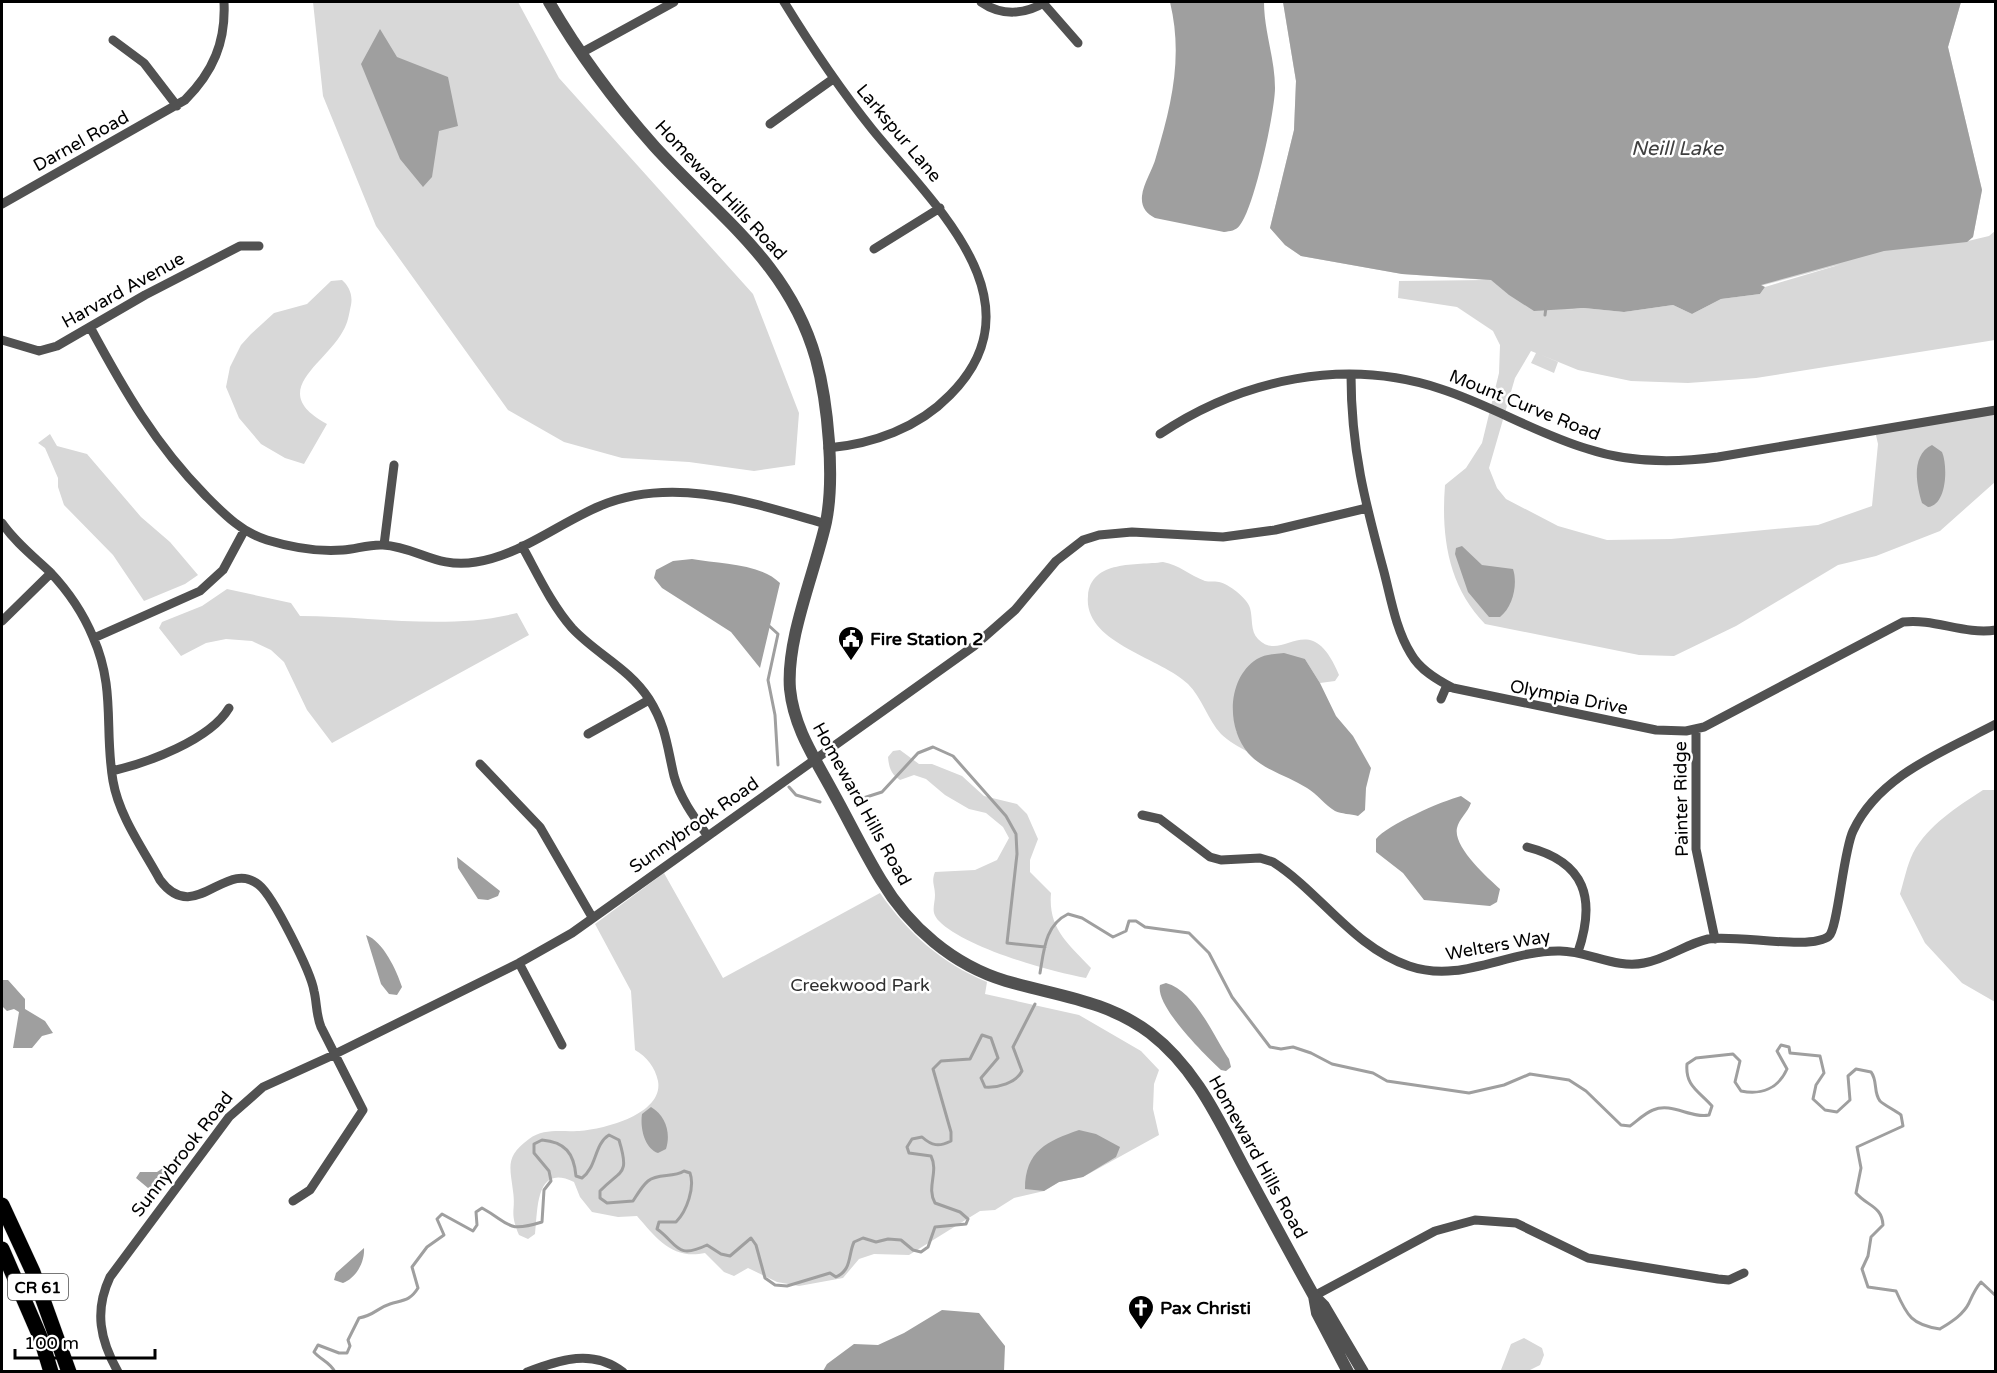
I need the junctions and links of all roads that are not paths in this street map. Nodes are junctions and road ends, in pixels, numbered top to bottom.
1 (224, 2) edge
2 (549, 2) edge
3 (674, 2) edge
4 (784, 2) edge
5 (981, 2) edge
6 (1044, 2) edge
7 (113, 40) dead end
8 (1078, 43) dead end
9 (581, 53) junction
10 (833, 79) junction
11 (177, 106) junction
12 (770, 124) dead end
13 (2, 204) edge
14 (940, 208) junction
15 (259, 246) dead end
16 (874, 249) dead end
17 (90, 327) junction
18 (2, 340) edge
19 (1351, 375) junction
20 (1995, 410) edge
21 (1160, 434) dead end
22 (828, 448) junction
23 (394, 465) dead end
24 (1367, 508) junction
25 (2, 524) edge
26 (826, 524) junction
27 (244, 531) junction
28 (384, 545) junction
29 (522, 546) junction
30 (51, 573) junction
31 (2, 621) edge
32 (1995, 632) edge
33 (94, 638) junction
34 (1447, 686) junction
35 (1441, 699) dead end
36 (649, 700) junction
37 (229, 708) dead end
38 (1995, 724) edge
39 (1695, 729) junction
40 (588, 734) dead end
41 (815, 758) junction
42 (480, 764) dead end
43 (112, 771) junction
44 (1142, 815) dead end
45 (707, 835) junction
46 (1527, 847) dead end
47 (254, 870) dead end
48 (250, 880) junction
49 (592, 917) junction
50 (1715, 939) junction
51 (1578, 952) junction
52 (519, 963) junction
53 (562, 1045) dead end
54 (335, 1054) junction
55 (293, 1201) dead end
56 (2, 1205) edge
57 (2, 1249) edge
58 (1744, 1273) dead end
59 (1314, 1296) junction
60 (51, 1371) edge
61 (69, 1371) edge
62 (118, 1371) edge
63 (527, 1371) edge
64 (623, 1371) edge
65 (1348, 1371) edge
66 (1363, 1371) edge

1 - 11 street, Darnel Road
2 - 9 street, Homeward Hills Road
3 - 9 street
4 - 10 street, Larkspur Lane
5 - 6 street
6 - 8 street
7 - 11 street
9 - 22 street, Homeward Hills Road
10 - 12 street, Larkspur Lane
10 - 14 street, Larkspur Lane
11 - 13 street, Darnel Road
14 - 16 street, Larkspur Lane
14 - 22 street, Larkspur Lane
15 - 17 street, Harvard Avenue
17 - 18 street, Harvard Avenue
17 - 27 street
19 - 20 street, Mount Curve Road
19 - 21 street, Mount Curve Road
19 - 24 street, Olympia Drive
22 - 26 street, Homeward Hills Road
23 - 28 street
24 - 34 street, Olympia Drive
24 - 41 street, Sunnybrook Road
25 - 30 street
26 - 29 street
26 - 41 street, Homeward Hills Road
27 - 28 street
27 - 33 street
28 - 29 street
29 - 36 street
30 - 31 street
30 - 33 street
32 - 39 street, Olympia Drive
33 - 43 street
34 - 35 street
34 - 39 street, Olympia Drive
36 - 40 street
36 - 45 street
37 - 43 street
38 - 50 street, Welters Way
39 - 50 street, Painter Ridge
41 - 45 street, Sunnybrook Road
41 - 59 street, Homeward Hills Road
42 - 49 street
43 - 48 street
44 - 51 street, Welters Way
45 - 49 street, Sunnybrook Road
46 - 51 street
47 - 48 street
48 - 54 street
49 - 52 street, Sunnybrook Road
50 - 51 street, Welters Way
52 - 53 street
52 - 54 street, Sunnybrook Road
54 - 55 street
54 - 62 street, Sunnybrook Road
56 - 61 main road, CR 61
57 - 60 main road, CR 61
58 - 59 street
59 - 65 street, Homeward Hills Road
59 - 66 street, Homeward Hills Road
63 - 64 street

